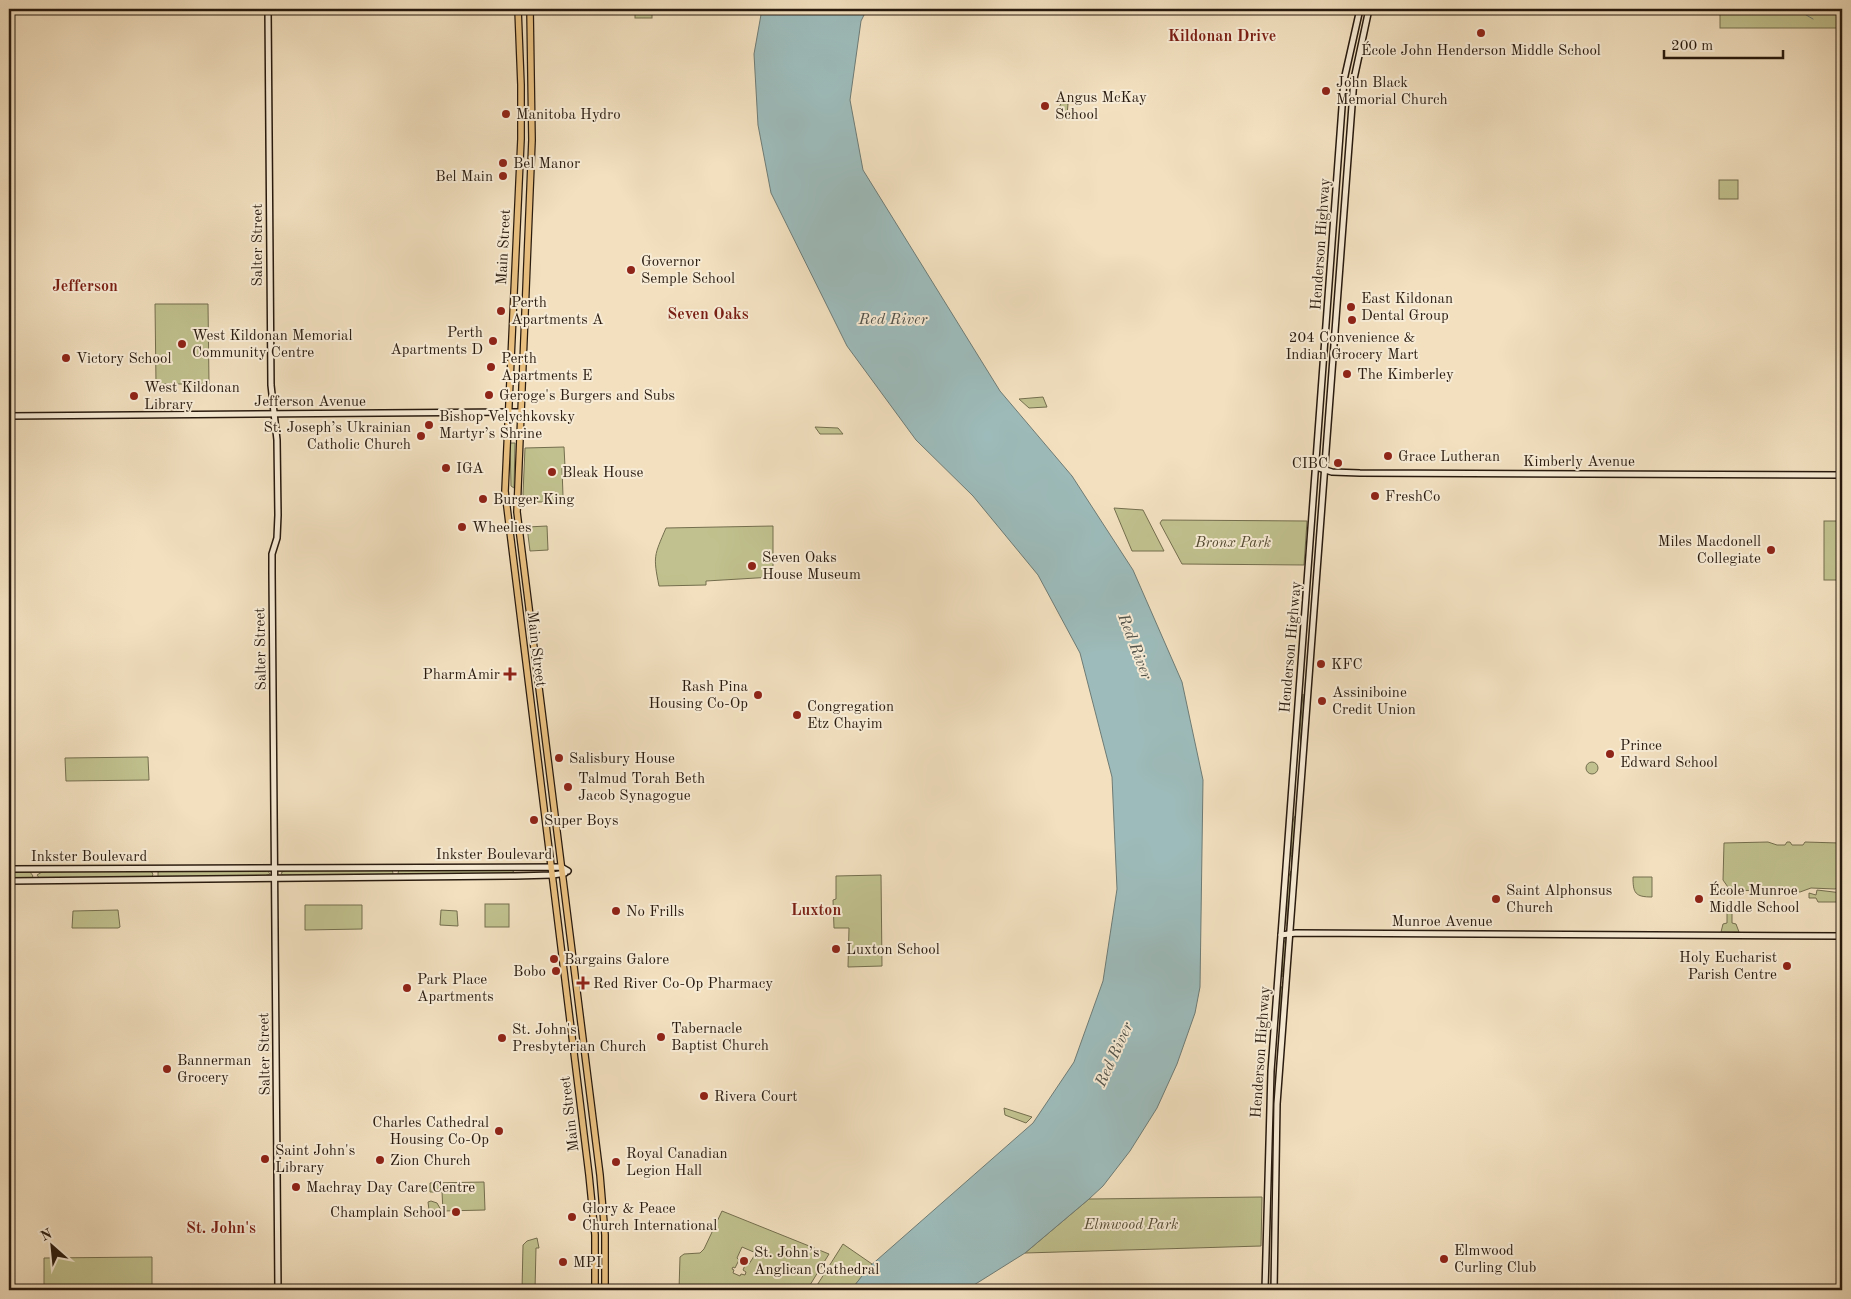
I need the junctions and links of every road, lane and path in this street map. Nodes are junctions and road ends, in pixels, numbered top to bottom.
1 (268, 9) edge
2 (518, 9) edge
3 (530, 9) edge
4 (1360, 9) edge
5 (1369, 9) edge
6 (514, 276) junction
7 (526, 286) junction
8 (513, 295) junction
9 (525, 304) junction
10 (508, 412) junction
11 (521, 412) junction
12 (273, 413) junction
13 (9, 416) edge
14 (1316, 468) junction
15 (1324, 471) junction
16 (1842, 475) edge
17 (506, 481) junction
18 (517, 489) junction
19 (1294, 762) junction
20 (1302, 762) junction
21 (552, 867) junction
22 (561, 867) junction
23 (274, 868) junction
24 (9, 869) edge
25 (562, 874) junction
26 (552, 875) junction
27 (275, 878) junction
28 (9, 881) edge
29 (1289, 934) junction
30 (1281, 935) junction
31 (1842, 936) edge
32 (278, 1290) edge
33 (595, 1290) edge
34 (605, 1290) edge
35 (1265, 1290) edge
36 (1274, 1290) edge

1 - 12 main road, Salter Street
2 - 6 main road, Main Street
3 - 7 main road, Main Street
4 - 14 main road, Henderson Highway
5 - 15 main road, Henderson Highway
6 - 7 main road
6 - 8 main road, Main Street
7 - 9 main road, Main Street
8 - 9 main road
8 - 10 main road, Main Street
9 - 11 main road, Main Street
10 - 11 main road, Jefferson Avenue
10 - 12 main road, Jefferson Avenue
10 - 17 main road, Main Street
11 - 18 main road, Main Street
12 - 13 main road, Jefferson Avenue
12 - 23 main road, Salter Street
14 - 15 main road, Kimberly Avenue
14 - 19 main road, Henderson Highway
15 - 16 main road, Kimberly Avenue
15 - 20 main road, Henderson Highway
17 - 18 main road
17 - 21 main road, Main Street
18 - 22 main road, Main Street
19 - 20 main road
19 - 30 main road, Henderson Highway
20 - 29 main road, Henderson Highway
21 - 22 main road, Inkster Boulevard
21 - 23 main road, Inkster Boulevard
21 - 26 main road, Main Street
22 - 25 main road, Main Street
23 - 24 main road, Inkster Boulevard
23 - 27 main road, Salter Street
25 - 26 main road, Inkster Boulevard
25 - 34 main road, Main Street
26 - 27 main road, Inkster Boulevard
26 - 33 main road, Main Street
27 - 28 main road, Inkster Boulevard
27 - 32 main road, Salter Street
29 - 30 main road, Munroe Avenue
29 - 31 main road, Munroe Avenue
29 - 36 main road, Henderson Highway
30 - 35 main road, Henderson Highway

